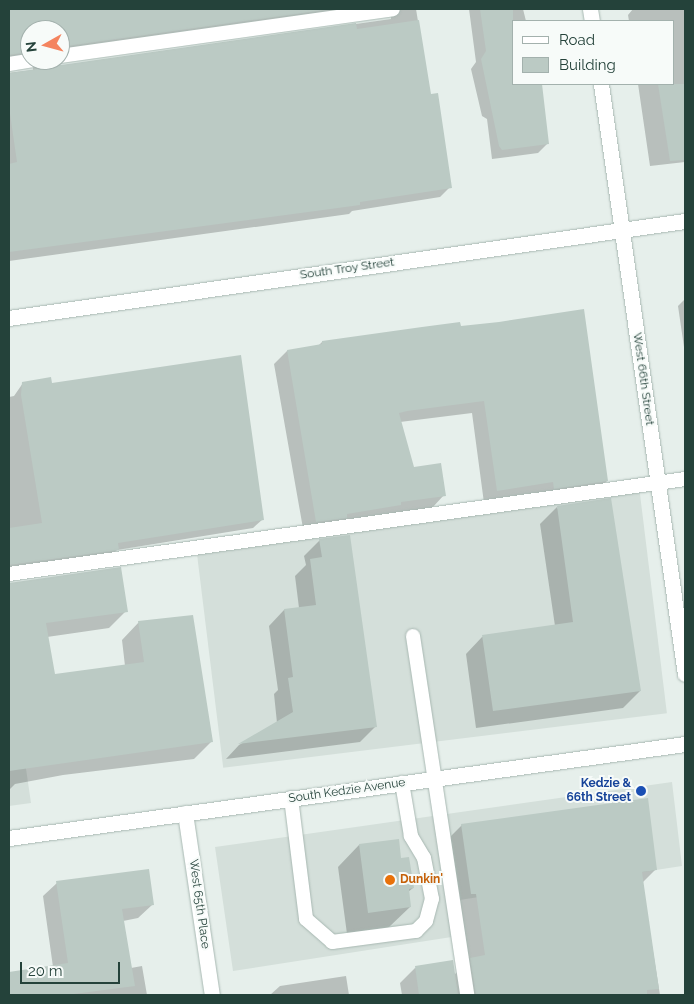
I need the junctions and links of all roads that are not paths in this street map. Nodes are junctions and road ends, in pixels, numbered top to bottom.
1 (392, 9) edge
2 (70, 55) edge
3 (601, 85) edge
4 (685, 221) edge
5 (622, 230) junction
6 (9, 318) edge
7 (685, 479) edge
8 (658, 483) junction
9 (9, 574) edge
10 (414, 636) dead end
11 (685, 674) edge
12 (685, 744) edge
13 (435, 779) junction
14 (402, 783) junction
15 (291, 798) junction
16 (185, 813) junction
17 (9, 838) edge
18 (212, 995) edge
19 (467, 995) edge

1 - 2 lane
3 - 5 street, West 66th Street
4 - 5 street, South Troy Street
5 - 6 street, South Troy Street
5 - 8 street, West 66th Street
7 - 8 lane
8 - 9 lane
8 - 11 street, West 66th Street
10 - 13 lane
12 - 13 street, South Kedzie Avenue
13 - 14 street, South Kedzie Avenue
13 - 19 lane
14 - 15 street, South Kedzie Avenue
14 - 15 lane
15 - 16 street, South Kedzie Avenue
16 - 17 street, South Kedzie Avenue
16 - 18 street, West 65th Place

